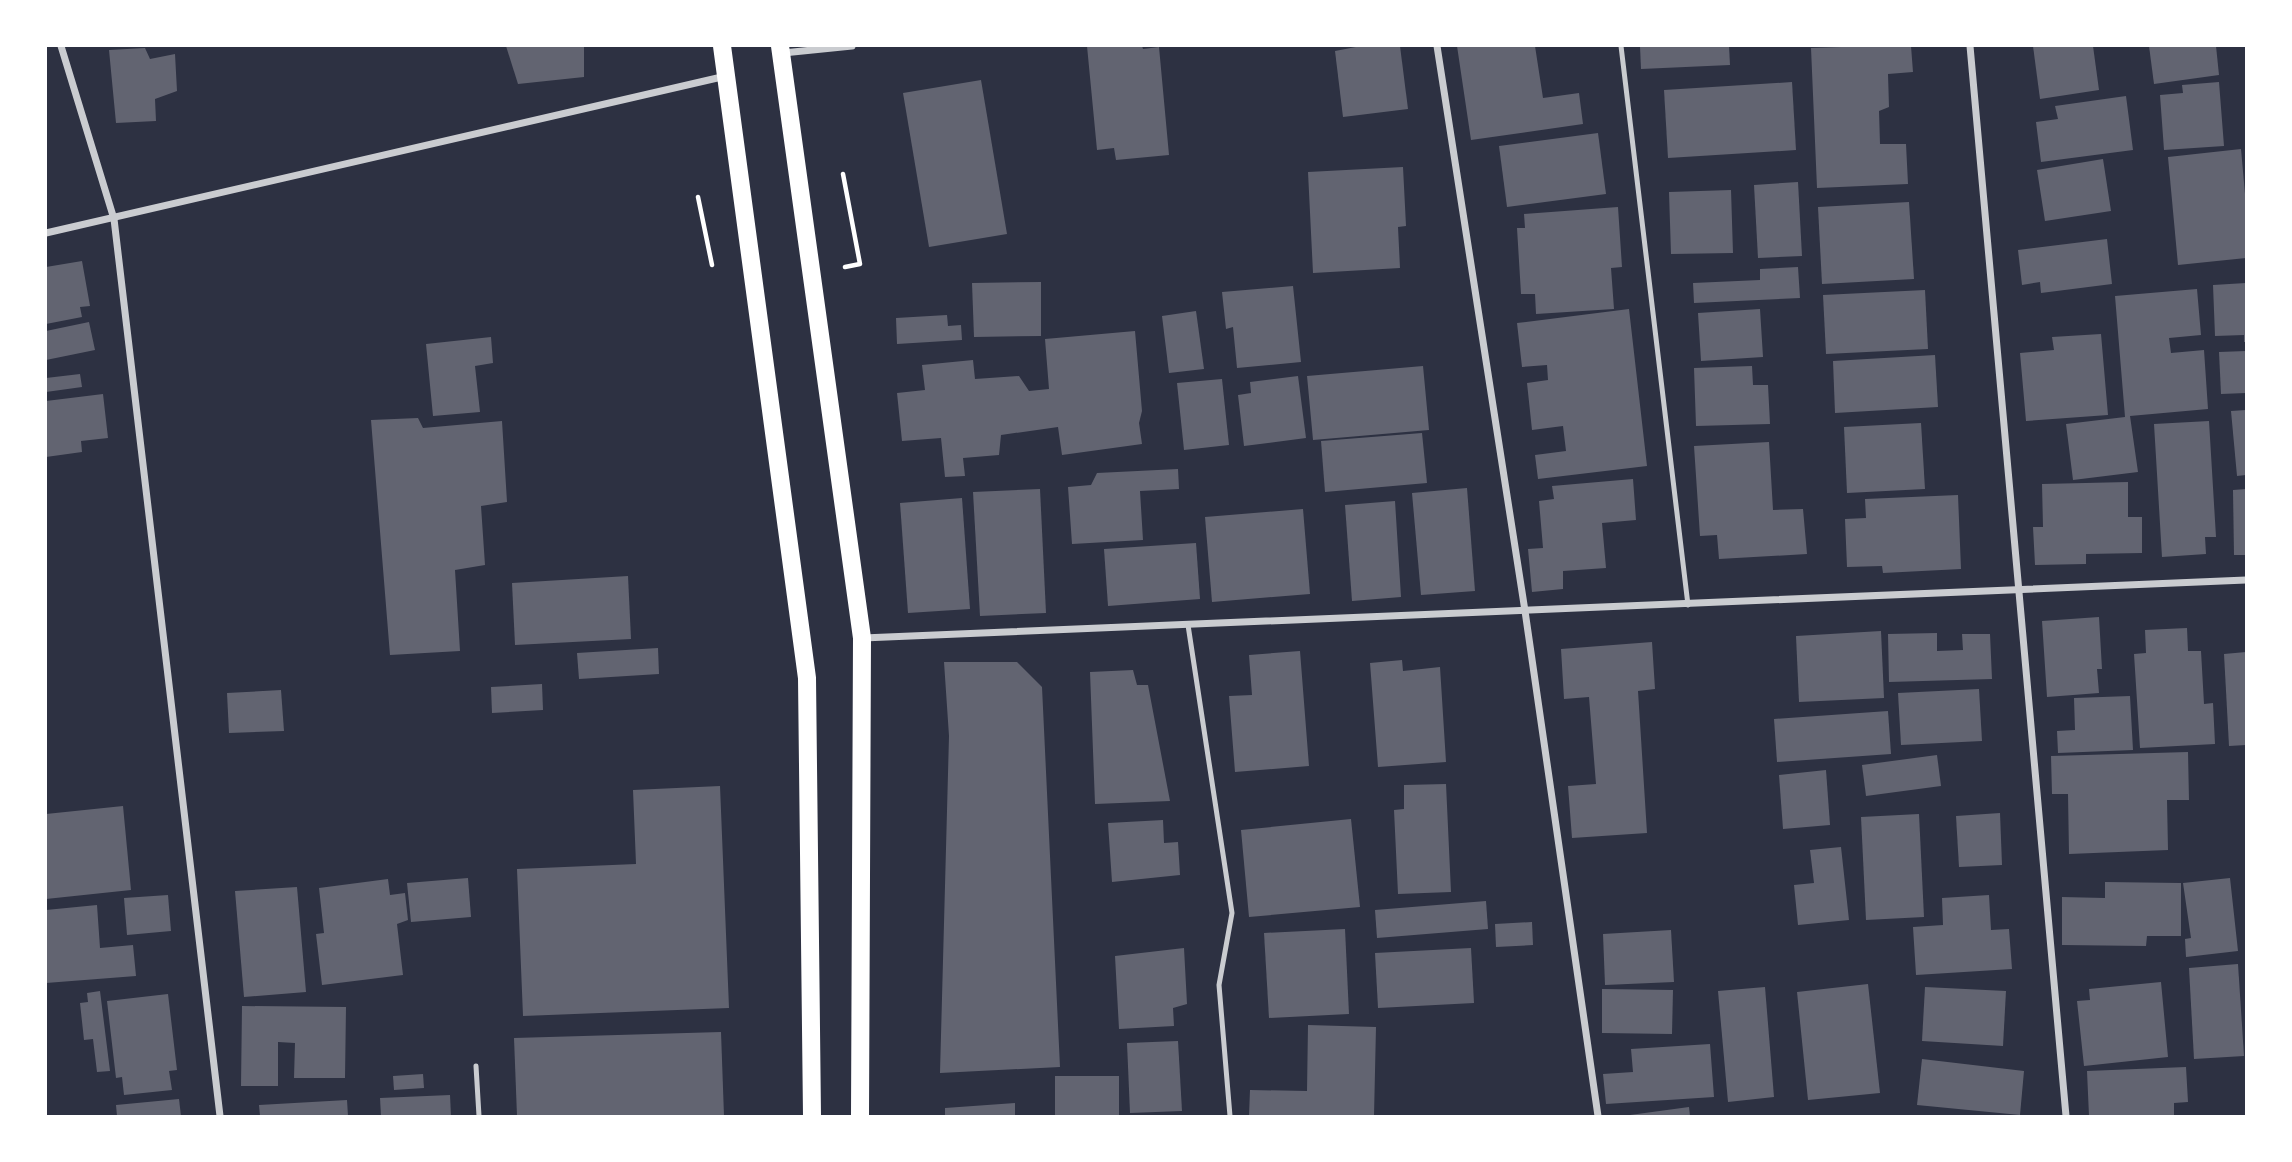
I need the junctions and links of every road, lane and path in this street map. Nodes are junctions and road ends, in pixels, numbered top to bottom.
1 (61, 46) edge
2 (722, 46) edge
3 (852, 46) edge
4 (1437, 46) edge
5 (1621, 46) edge
6 (1970, 46) edge
7 (781, 49) edge
8 (726, 76) junction
9 (843, 174) dead end
10 (698, 197) dead end
11 (114, 219) junction
12 (46, 233) edge
13 (860, 264) dead end
14 (714, 271) dead end
15 (2246, 580) edge
16 (2017, 590) junction
17 (1688, 605) junction
18 (1525, 611) junction
19 (1188, 625) junction
20 (862, 638) junction
21 (476, 1066) dead end
22 (220, 1116) edge
23 (479, 1116) edge
24 (812, 1116) edge
25 (860, 1116) edge
26 (1230, 1116) edge
27 (1598, 1116) edge
28 (2066, 1116) edge

1 - 11 street
2 - 8 main road
3 - 7 street
4 - 18 street
5 - 17 lane
6 - 16 street
7 - 20 main road
8 - 11 street
8 - 24 main road
9 - 13 path
10 - 14 path
11 - 12 street
11 - 22 street
15 - 16 street
16 - 17 street
16 - 28 street
17 - 18 street
18 - 19 street
18 - 27 street
19 - 20 street
19 - 26 lane
20 - 25 main road
21 - 23 lane

